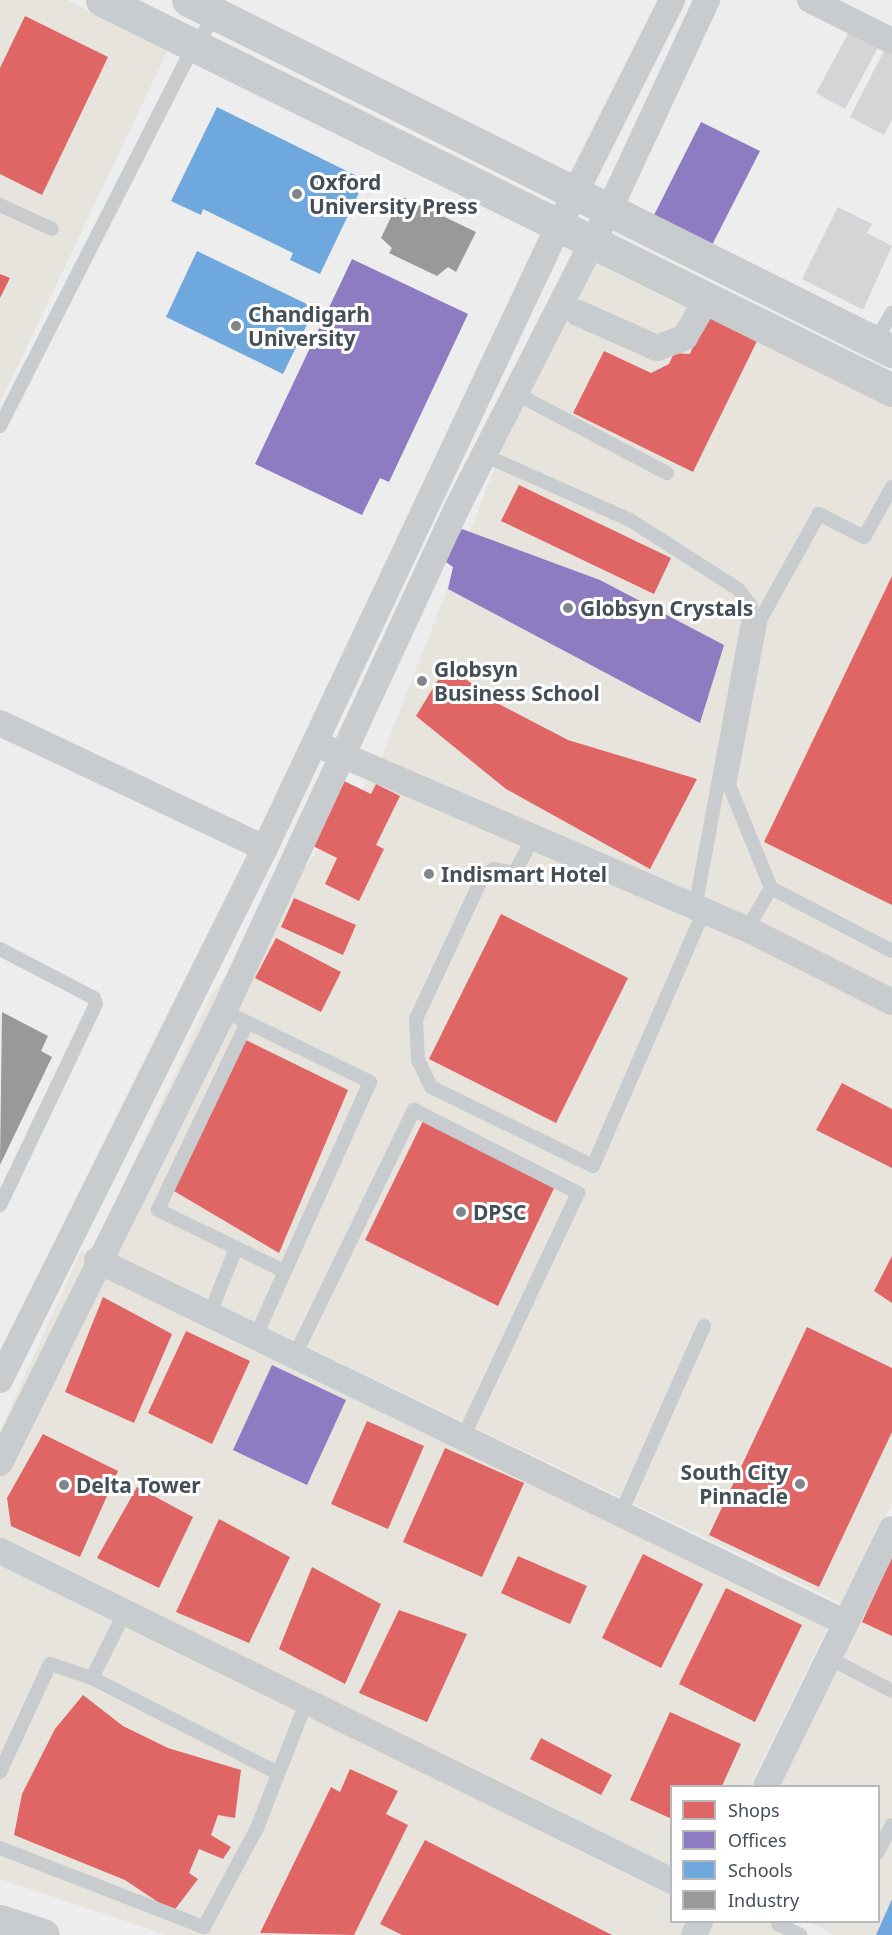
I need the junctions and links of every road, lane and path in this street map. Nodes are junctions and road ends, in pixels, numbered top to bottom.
1 (102, 0) edge
2 (672, 0) edge
3 (707, 0) edge
4 (810, 0) edge
5 (203, 7) edge
6 (892, 41) edge
7 (194, 46) junction
8 (578, 192) junction
9 (0, 205) edge
10 (610, 208) junction
11 (559, 225) junction
12 (52, 229) dead end
13 (591, 243) junction
14 (707, 299) junction
15 (578, 313) dead end
16 (892, 313) edge
17 (884, 346) edge
18 (892, 390) edge
19 (515, 393) junction
20 (0, 426) edge
21 (484, 454) junction
22 (668, 472) dead end
23 (892, 487) edge
24 (0, 723) edge
25 (316, 743) junction
26 (340, 755) junction
27 (533, 838) junction
28 (265, 848) junction
29 (771, 888) junction
30 (700, 909) junction
31 (747, 929) junction
32 (0, 949) edge
33 (892, 951) edge
34 (892, 1002) edge
35 (224, 1011) junction
36 (247, 1023) junction
37 (156, 1145) junction
38 (182, 1160) junction
39 (0, 1204) edge
40 (236, 1248) junction
41 (97, 1260) junction
42 (284, 1271) junction
43 (208, 1316) junction
44 (704, 1326) dead end
45 (255, 1338) junction
46 (294, 1357) junction
47 (0, 1380) edge
48 (462, 1439) junction
49 (0, 1463) edge
50 (620, 1515) junction
51 (892, 1529) edge
52 (0, 1551) edge
53 (124, 1614) junction
54 (846, 1623) junction
55 (829, 1658) junction
56 (92, 1678) junction
57 (892, 1691) edge
58 (306, 1703) junction
59 (0, 1772) edge
60 (276, 1772) junction
61 (766, 1785) edge
62 (892, 1825) edge
63 (0, 1848) edge
64 (880, 1850) edge
65 (670, 1880) edge
66 (0, 1921) edge
67 (778, 1924) dead end
68 (43, 1935) edge
69 (801, 1935) edge

1 - 7 main road
2 - 8 street
3 - 10 street
4 - 6 street
5 - 7 lane
5 - 8 main road
7 - 11 main road
7 - 20 lane
8 - 10 main road
8 - 11 street
9 - 12 lane
10 - 13 street
10 - 17 main road
11 - 13 main road
11 - 25 street
13 - 14 main road
13 - 19 street
14 - 15 street
14 - 18 main road
16 - 17 lane
19 - 21 street
19 - 22 lane
21 - 26 street
21 - 30 lane
23 - 29 lane
24 - 28 street
25 - 26 street
25 - 28 street
26 - 27 street
26 - 35 street
27 - 30 street
27 - 30 lane
28 - 47 street
29 - 31 lane
29 - 33 lane
30 - 31 street
31 - 34 street
32 - 39 lane
35 - 36 lane
35 - 37 street
36 - 38 lane
36 - 42 lane
37 - 38 lane
37 - 41 street
38 - 40 lane
40 - 42 lane
40 - 43 lane
41 - 43 street
41 - 49 street
42 - 45 lane
43 - 45 street
44 - 50 lane
45 - 46 street
46 - 48 street
46 - 48 lane
48 - 50 street
50 - 54 street
51 - 54 street
52 - 53 street
53 - 56 lane
53 - 58 street
54 - 55 street
55 - 57 lane
55 - 61 street
56 - 59 lane
56 - 60 lane
58 - 60 lane
58 - 65 street
60 - 63 lane
62 - 64 lane
66 - 68 main road
67 - 69 lane

